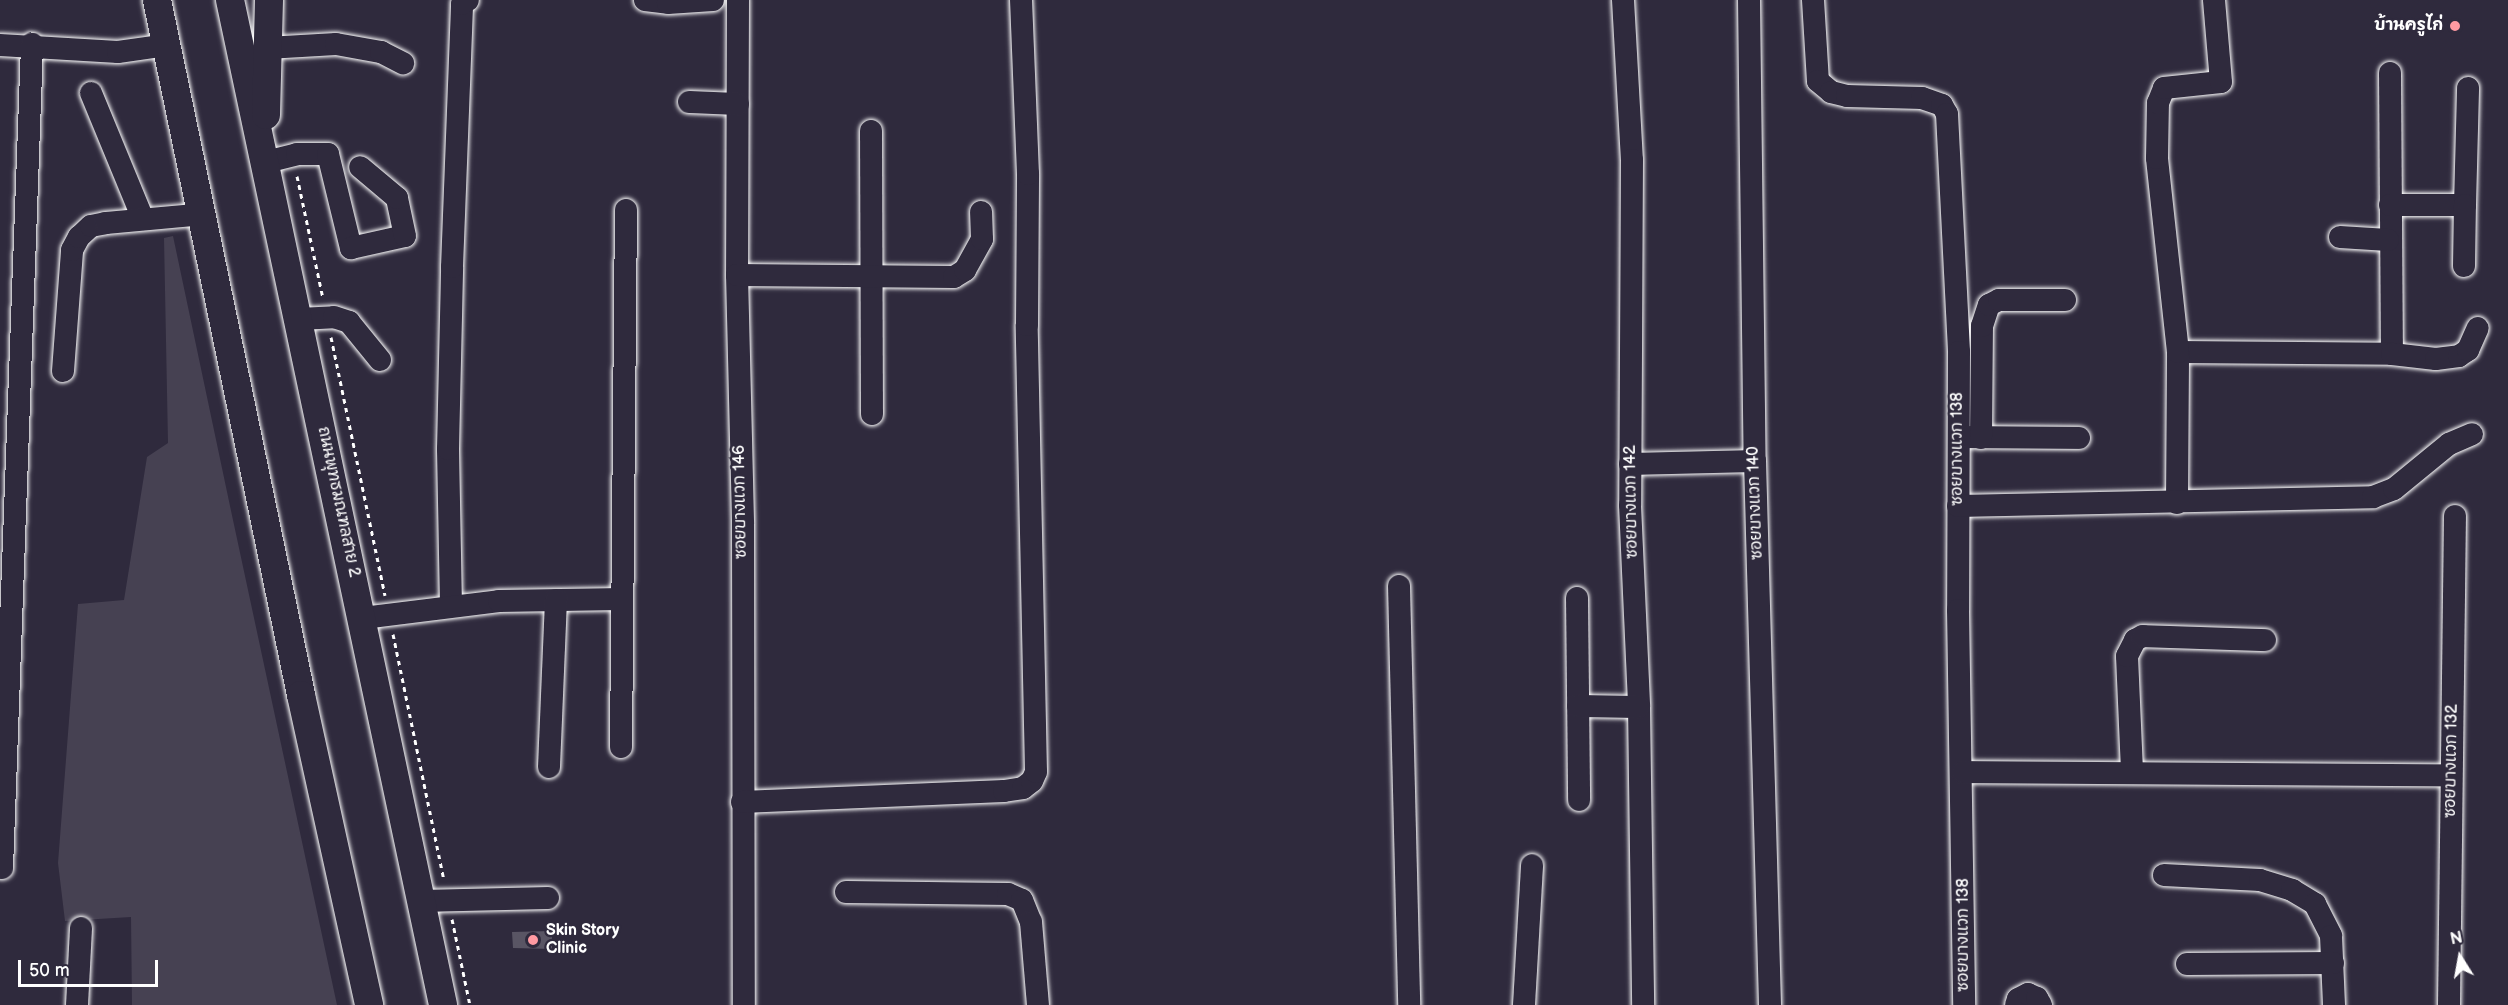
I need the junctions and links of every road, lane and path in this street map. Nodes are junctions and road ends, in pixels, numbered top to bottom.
1 (157, 0) edge
2 (230, 0) edge
3 (269, 0) edge
4 (468, 0) edge
5 (645, 0) edge
6 (713, 0) edge
7 (738, 0) edge
8 (1021, 0) edge
9 (1623, 0) edge
10 (1749, 0) edge
11 (1813, 0) edge
12 (2214, 0) edge
13 (32, 44) junction
14 (0, 45) edge
15 (167, 45) junction
16 (267, 48) junction
17 (403, 63) dead end
18 (2390, 73) dead end
19 (2469, 88) dead end
20 (91, 93) dead end
21 (689, 102) dead end
22 (738, 104) junction
23 (871, 130) dead end
24 (293, 155) junction
25 (266, 162) junction
26 (360, 167) dead end
27 (2390, 205) junction
28 (2465, 205) junction
29 (626, 210) dead end
30 (981, 212) dead end
31 (204, 214) junction
32 (143, 219) junction
33 (2340, 237) dead end
34 (2388, 240) junction
35 (2464, 266) dead end
36 (737, 275) junction
37 (870, 278) junction
38 (2065, 300) dead end
39 (327, 317) junction
40 (298, 319) junction
41 (2478, 328) dead end
42 (2178, 352) junction
43 (2392, 354) junction
44 (380, 360) dead end
45 (63, 371) dead end
46 (872, 414) dead end
47 (2472, 434) dead end
48 (1970, 437) junction
49 (2079, 438) dead end
50 (1755, 461) junction
51 (1630, 464) junction
52 (2177, 503) junction
53 (1958, 506) junction
54 (2455, 516) dead end
55 (1399, 586) dead end
56 (1577, 597) dead end
57 (622, 599) junction
58 (556, 600) junction
59 (451, 606) junction
60 (376, 616) junction
61 (2265, 640) dead end
62 (1578, 706) junction
63 (1639, 707) junction
64 (621, 747) dead end
65 (549, 767) dead end
66 (2132, 771) junction
67 (1963, 772) junction
68 (2451, 775) junction
69 (1580, 800) dead end
70 (742, 802) junction
71 (1532, 865) dead end
72 (2, 868) dead end
73 (2164, 875) dead end
74 (846, 892) dead end
75 (548, 898) dead end
76 (435, 900) junction
77 (81, 928) dead end
78 (2333, 963) junction
79 (2187, 964) dead end
80 (77, 1005) edge
81 (369, 1005) edge
82 (443, 1005) edge
83 (470, 1005) edge
84 (744, 1005) edge
85 (1038, 1005) edge
86 (1408, 1005) edge
87 (1524, 1005) edge
88 (1642, 1005) edge
89 (1770, 1005) edge
90 (1964, 1005) edge
91 (2016, 1005) edge
92 (2041, 1005) edge
93 (2334, 1005) edge
94 (2449, 1005) edge

1 - 15 main road
2 - 25 main road, ถนนพุทธมณฑลสาย 2
3 - 16 main road
4 - 59 street
5 - 6 street
7 - 22 street, ซอยบางแวก 146
8 - 70 street
9 - 51 street, ซอยบางแวก 142
10 - 50 street, ซอยบางแวก 140
11 - 48 street, ซอยบางแวก 138
12 - 42 street
13 - 14 street
13 - 15 street
13 - 72 street
15 - 31 main road
16 - 17 street
16 - 25 main road
18 - 27 street
19 - 28 street
20 - 32 street
21 - 22 street
22 - 36 street, ซอยบางแวก 146
23 - 37 street
24 - 25 street
24 - 26 street
24 - 39 path
25 - 40 main road, ถนนพุทธมณฑลสาย 2
27 - 28 street
27 - 34 street
28 - 35 street
29 - 57 street
30 - 37 street
31 - 32 street
31 - 81 main road
32 - 45 street
33 - 34 street
34 - 43 street
36 - 37 street
36 - 70 street, ซอยบางแวก 146
37 - 46 street
38 - 48 street
39 - 40 street
39 - 44 street
39 - 60 path
40 - 60 main road, ถนนพุทธมณฑลสาย 2
41 - 43 street
42 - 43 street
42 - 52 street
47 - 52 street
48 - 49 street
48 - 53 street, ซอยบางแวก 138
50 - 51 street
50 - 89 street, ซอยบางแวก 140
51 - 63 street, ซอยบางแวก 142
52 - 53 street
53 - 67 street, ซอยบางแวก 138
54 - 68 street, ซอยบางแวก 132
55 - 86 street
56 - 62 street
57 - 58 street
57 - 64 street
58 - 59 street
58 - 65 street
59 - 60 street
60 - 76 main road, ถนนพุทธมณฑลสาย 2
60 - 76 path
61 - 66 street
62 - 63 street
62 - 69 street
63 - 88 street, ซอยบางแวก 142
66 - 67 street
66 - 68 street
67 - 90 street, ซอยบางแวก 138
68 - 94 street, ซอยบางแวก 132
70 - 84 street, ซอยบางแวก 146
71 - 87 street
73 - 78 street
74 - 85 street
75 - 76 street
76 - 82 main road, ถนนพุทธมณฑลสาย 2
76 - 83 path
77 - 80 street
78 - 79 street
78 - 93 street
91 - 92 street

